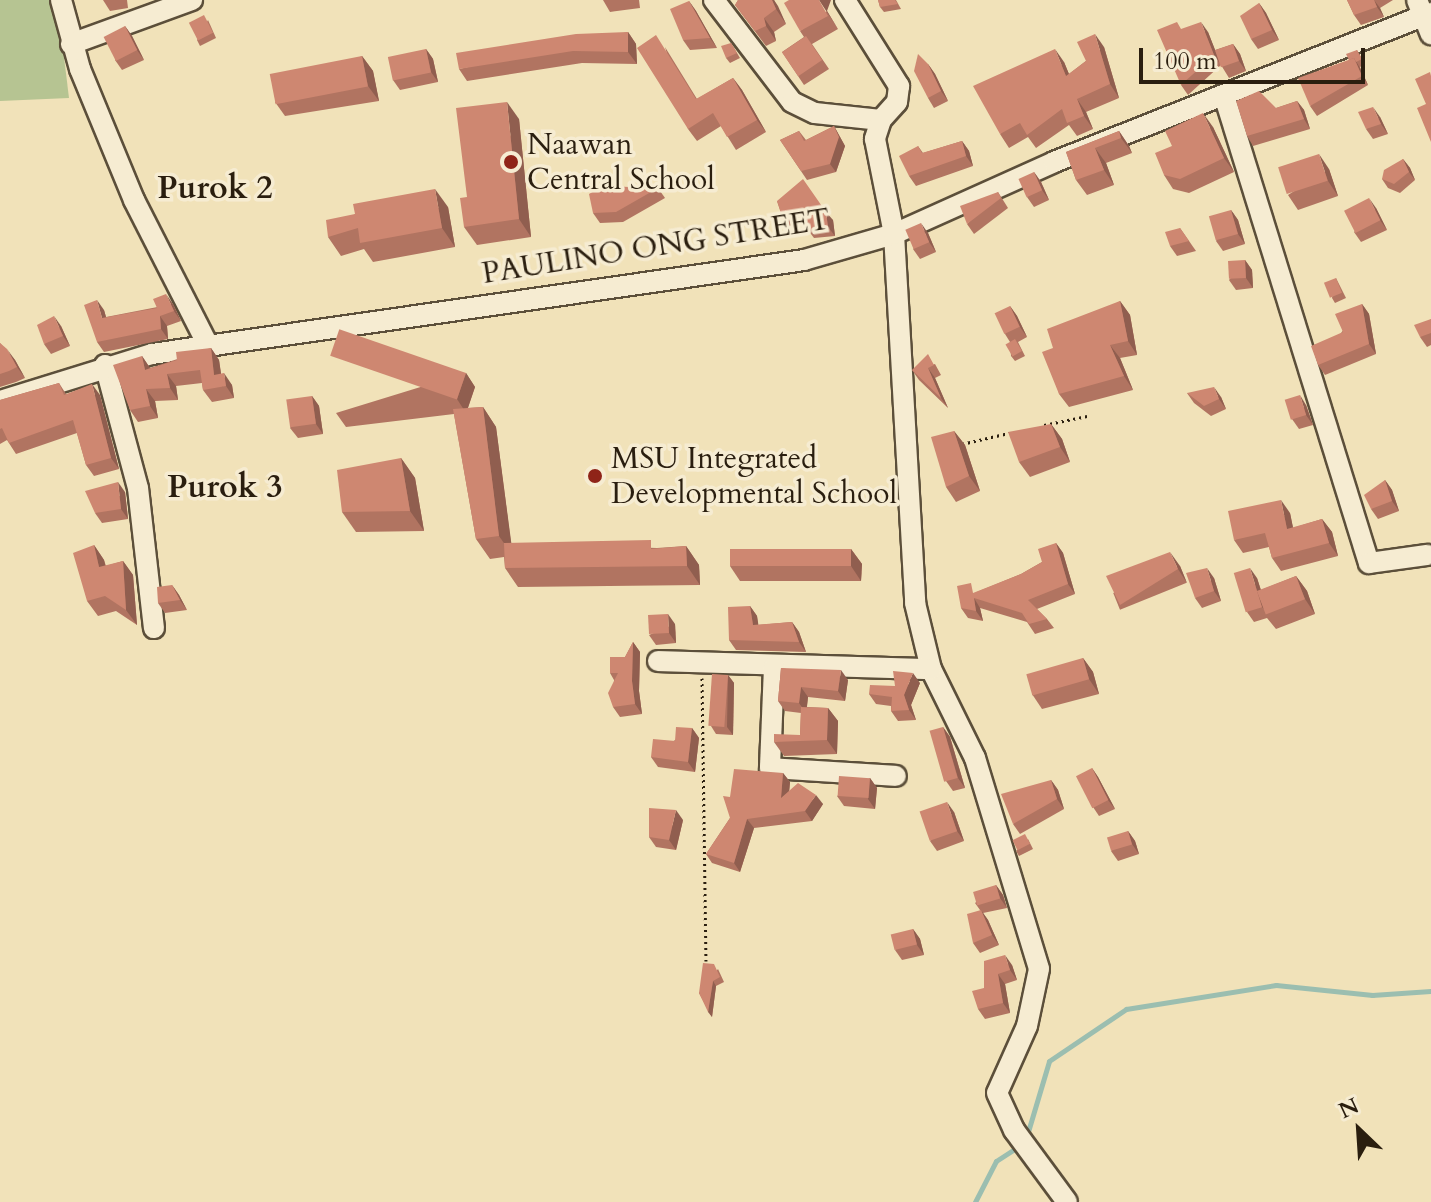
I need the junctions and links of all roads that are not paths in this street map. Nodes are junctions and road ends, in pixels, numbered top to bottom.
1 (61, 0) edge
2 (192, 0) edge
3 (714, 0) edge
4 (845, 0) edge
5 (1426, 16) edge
6 (71, 44) junction
7 (1224, 95) junction
8 (881, 120) junction
9 (894, 234) junction
10 (208, 345) junction
11 (105, 365) junction
12 (0, 401) edge
13 (1427, 555) dead end
14 (154, 628) dead end
15 (658, 661) dead end
16 (774, 667) junction
17 (931, 669) junction
18 (896, 776) dead end
19 (1067, 1202) edge

1 - 6 street
2 - 6 street
3 - 8 street
4 - 8 street
5 - 7 street, PAULINO ONG STREET
6 - 10 street
7 - 9 street, PAULINO ONG STREET
7 - 13 street
8 - 9 street
9 - 10 street, PAULINO ONG STREET
9 - 17 street
10 - 11 street, PAULINO ONG STREET
11 - 12 street, PAULINO ONG STREET
11 - 14 street
15 - 16 street
16 - 17 street
16 - 18 street
17 - 19 street

